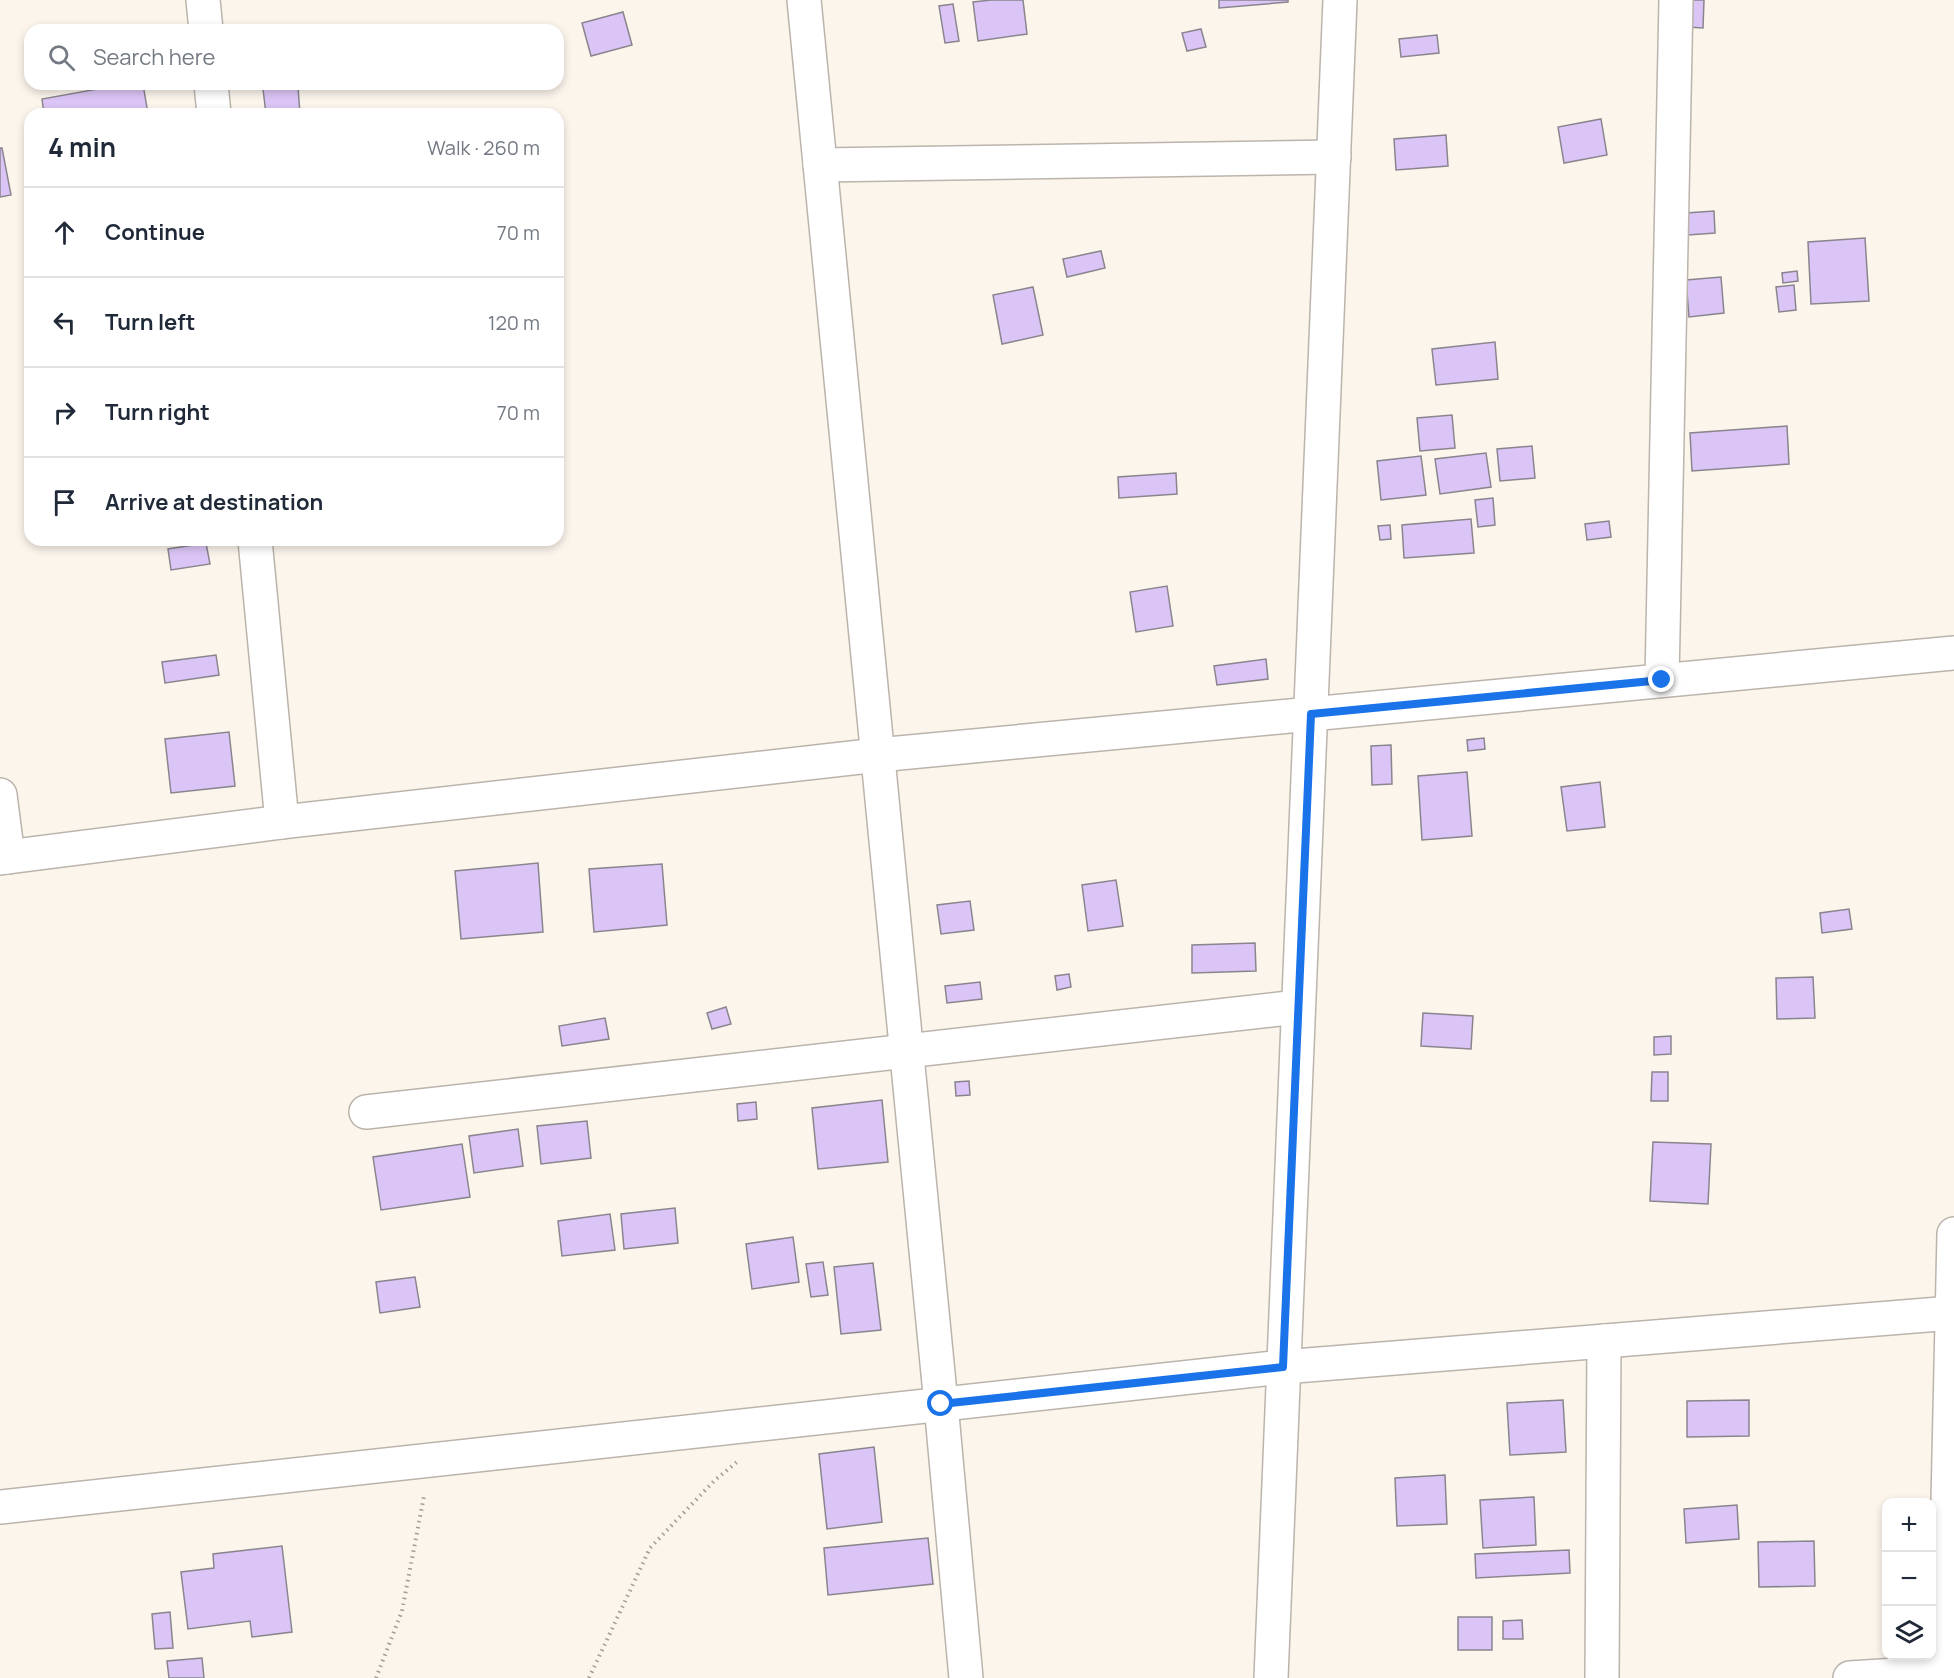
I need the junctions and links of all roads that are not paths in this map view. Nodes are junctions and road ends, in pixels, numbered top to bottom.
1 (203, 0) edge
2 (804, 0) edge
3 (1340, 0) edge
4 (1676, 0) edge
5 (205, 24) edge
6 (212, 90) edge
7 (213, 108) edge
8 (1334, 157) junction
9 (820, 165) junction
10 (256, 546) edge
11 (1954, 653) edge
12 (1662, 680) junction
13 (1311, 714) junction
14 (878, 755) junction
15 (0, 795) edge
16 (282, 822) junction
17 (4, 858) edge
18 (1298, 1007) junction
19 (907, 1051) junction
20 (366, 1112) dead end
21 (1954, 1234) edge
22 (1952, 1313) junction
23 (1604, 1341) junction
24 (1283, 1367) junction
25 (941, 1404) junction
26 (0, 1507) edge
27 (1944, 1675) edge
28 (966, 1678) edge
29 (1271, 1678) edge
30 (1602, 1678) edge
31 (1850, 1678) edge

1 - 5 street
2 - 9 street
3 - 8 street
4 - 12 street
6 - 7 street
8 - 9 street
8 - 13 street
9 - 14 street
10 - 16 street
11 - 12 street
12 - 13 street
13 - 14 street
13 - 18 street
14 - 16 street
14 - 19 street
15 - 17 street
16 - 17 street
18 - 19 street
18 - 24 street
19 - 20 street
19 - 25 street
21 - 22 street
22 - 23 street
22 - 27 street
23 - 24 street
23 - 30 street
24 - 25 street
24 - 29 street
25 - 26 street
25 - 28 street
27 - 31 street

